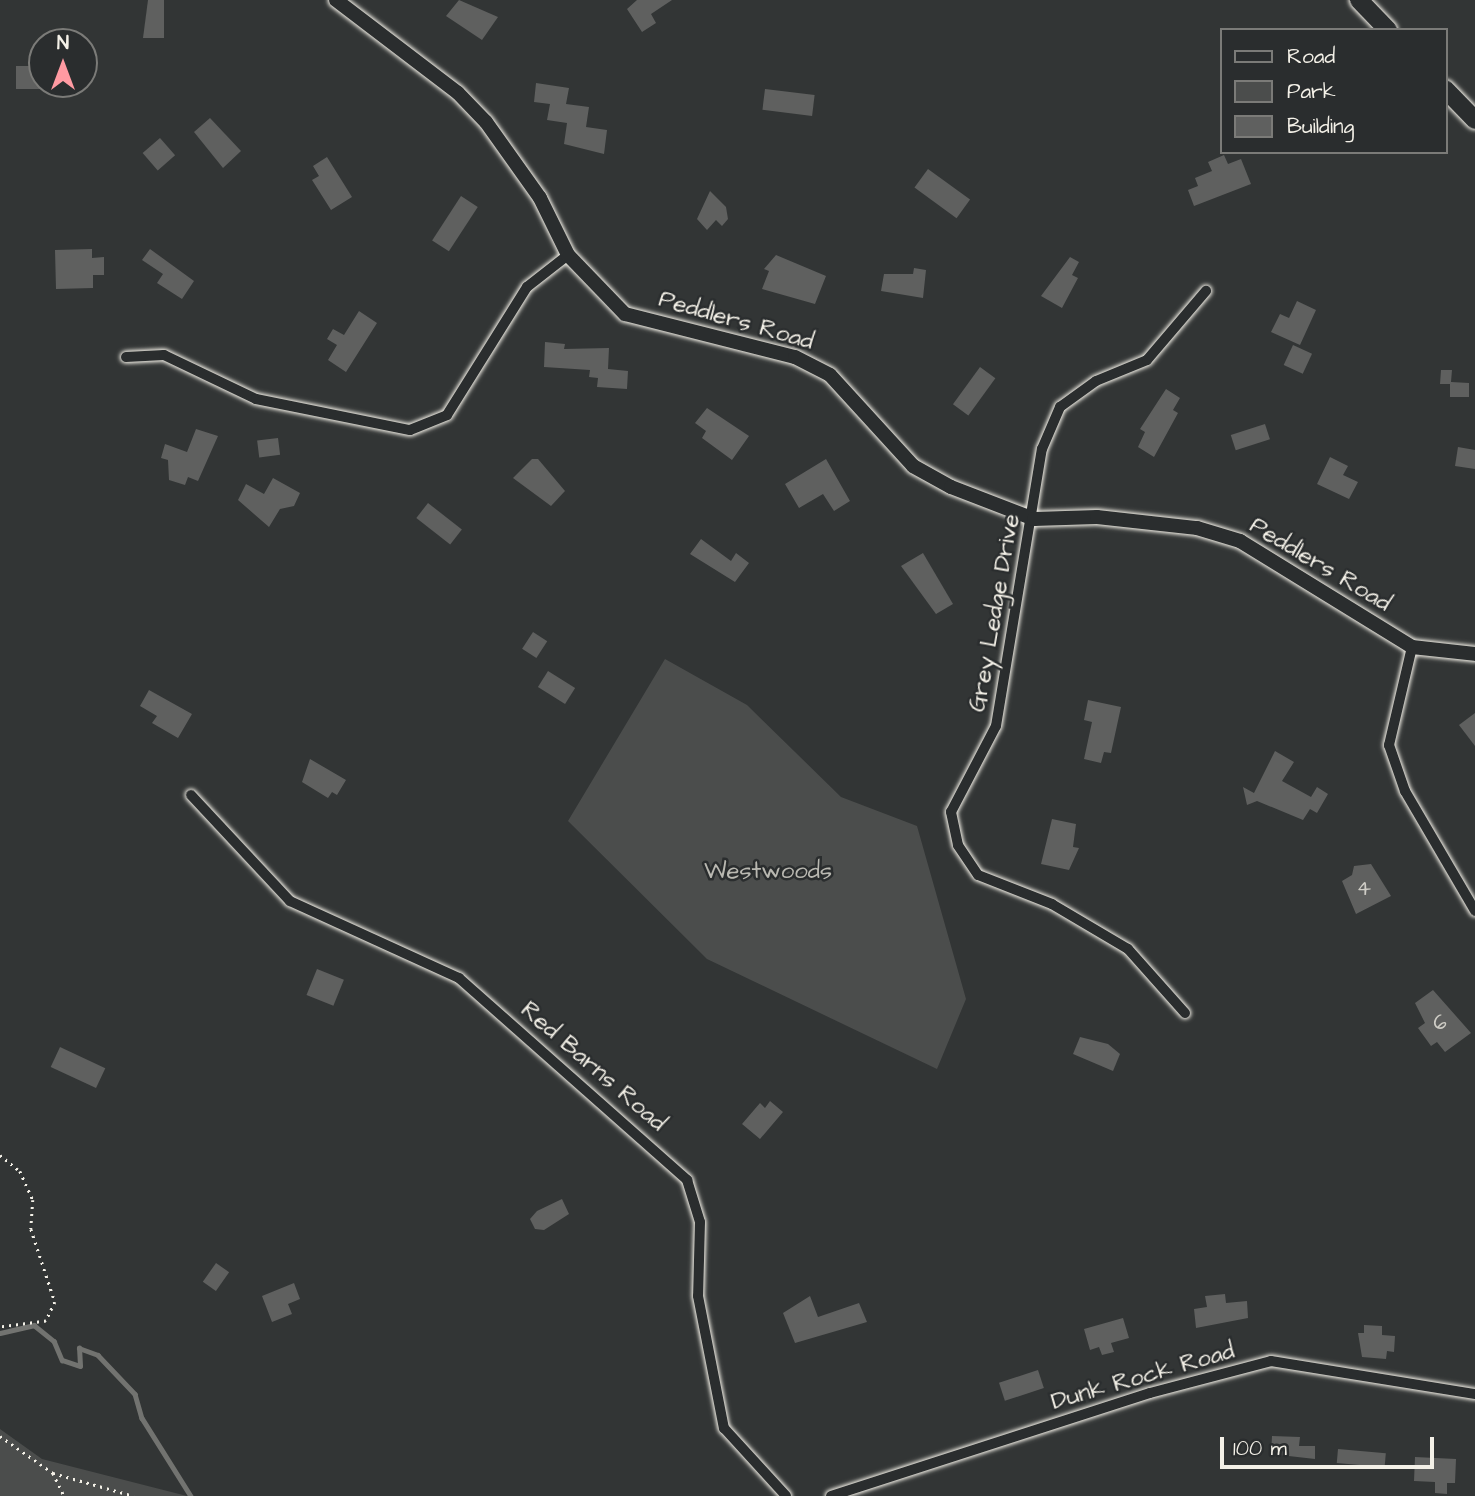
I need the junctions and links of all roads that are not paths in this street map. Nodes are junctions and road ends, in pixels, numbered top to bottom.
1 (336, 0) edge
2 (1359, 0) edge
3 (1386, 28) edge
4 (1447, 91) edge
5 (1475, 120) edge
6 (568, 256) junction
7 (1206, 291) dead end
8 (126, 357) dead end
9 (1034, 519) junction
10 (1412, 647) junction
11 (1475, 653) edge
12 (191, 795) dead end
13 (1475, 911) edge
14 (1185, 1013) dead end
15 (1475, 1394) edge
16 (786, 1496) edge
17 (831, 1496) edge

1 - 6 street, Peddlers Road
2 - 3 main road
4 - 5 main road
6 - 8 street
6 - 9 street, Peddlers Road
7 - 9 street, Grey Ledge Drive
9 - 10 street, Peddlers Road
9 - 14 street, Grey Ledge Drive
10 - 11 street, Peddlers Road
10 - 13 street
12 - 16 street, Red Barns Road
15 - 17 street, Dunk Rock Road

